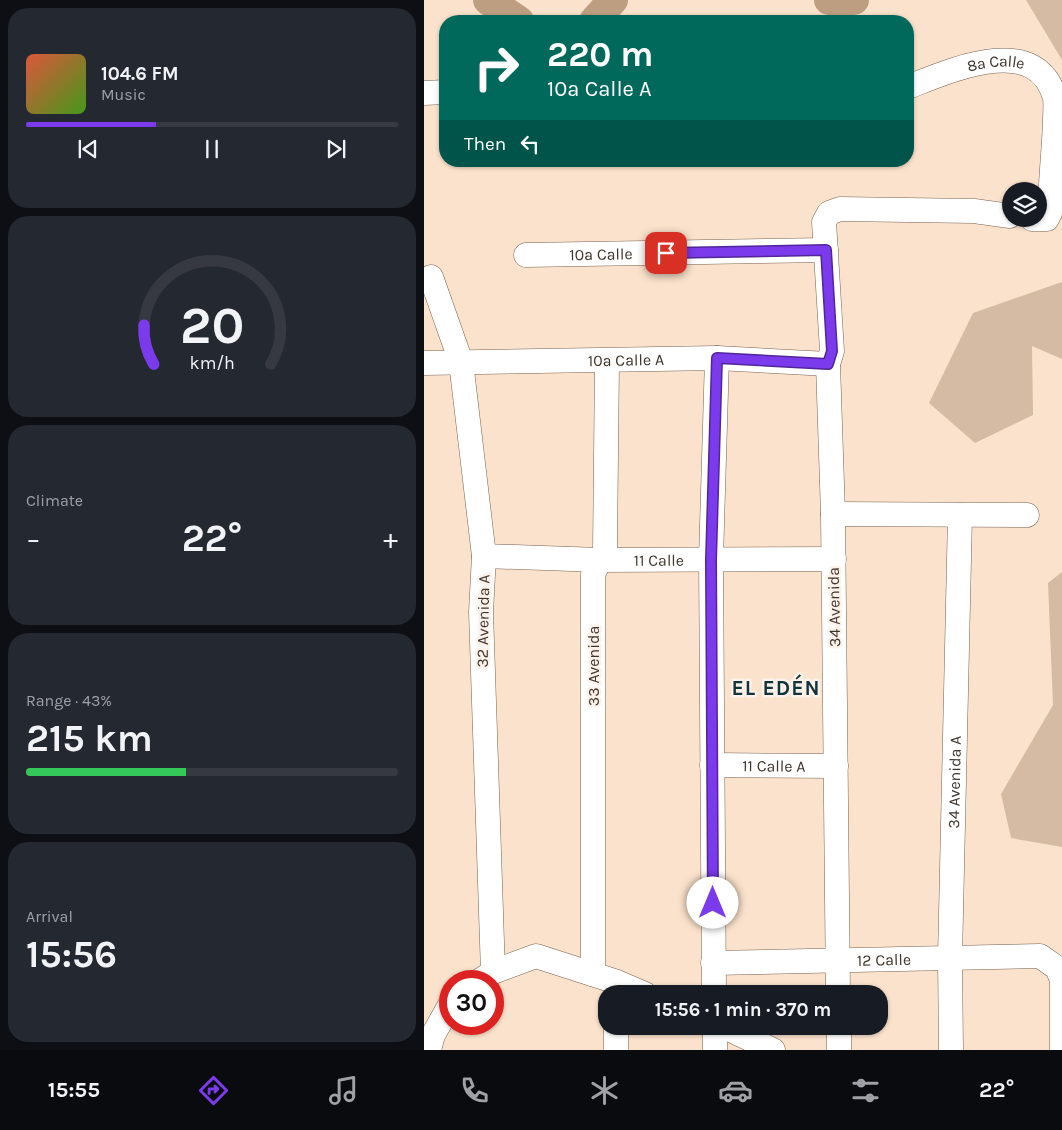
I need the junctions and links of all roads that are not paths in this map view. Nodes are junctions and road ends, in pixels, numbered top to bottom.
1 (914, 85) edge
2 (439, 92) edge
3 (424, 93) edge
4 (1002, 215) edge
5 (1047, 219) edge
6 (826, 250) junction
7 (526, 255) dead end
8 (431, 278) dead end
9 (717, 358) junction
10 (606, 361) junction
11 (461, 362) junction
12 (424, 363) edge
13 (828, 364) junction
14 (833, 514) junction
15 (960, 515) junction
16 (1027, 516) dead end
17 (484, 556) junction
18 (834, 559) junction
19 (600, 560) junction
20 (711, 560) junction
21 (712, 765) junction
22 (836, 766) junction
23 (950, 958) junction
24 (838, 960) junction
25 (713, 963) junction
26 (486, 970) edge
27 (501, 970) edge
28 (593, 974) junction
29 (612, 985) edge
30 (714, 985) edge
31 (838, 985) edge
32 (439, 1024) edge
33 (616, 1035) edge
34 (715, 1035) edge
35 (741, 1035) edge
36 (839, 1035) edge
37 (429, 1050) edge
38 (616, 1050) edge
39 (715, 1050) edge
40 (773, 1050) edge
41 (839, 1050) edge
42 (951, 1050) edge
43 (1062, 1050) edge

1 - 5 street, 8a Calle
2 - 3 street
4 - 6 street, 34 Avenida
6 - 7 street, 10a Calle
6 - 13 street, 34 Avenida
8 - 11 street, 32 Avenida A
9 - 10 street, 10a Calle A
9 - 13 street, 10a Calle A
9 - 20 street
10 - 11 street, 10a Calle A
10 - 19 street, 33 Avenida
11 - 12 street, 10a Calle A
11 - 17 street, 32 Avenida A
13 - 14 street, 34 Avenida
14 - 15 street
14 - 18 street, 34 Avenida
15 - 16 street
15 - 23 street, 34 Avenida A
17 - 19 street, 11 Calle
17 - 26 street, 32 Avenida A
18 - 20 street, 11 Calle
18 - 22 street, 34 Avenida
19 - 20 street, 11 Calle
19 - 28 street, 33 Avenida
20 - 21 street
21 - 22 street, 11 Calle A
21 - 25 street
22 - 24 street, 34 Avenida
23 - 24 street, 12 Calle
23 - 42 street, 34 Avenida A
23 - 43 street, 12 Calle
24 - 25 street, 12 Calle
24 - 31 street, 34 Avenida
25 - 30 street
27 - 28 street
28 - 29 street
32 - 37 street
33 - 38 street
34 - 39 street
35 - 40 street
36 - 41 street

